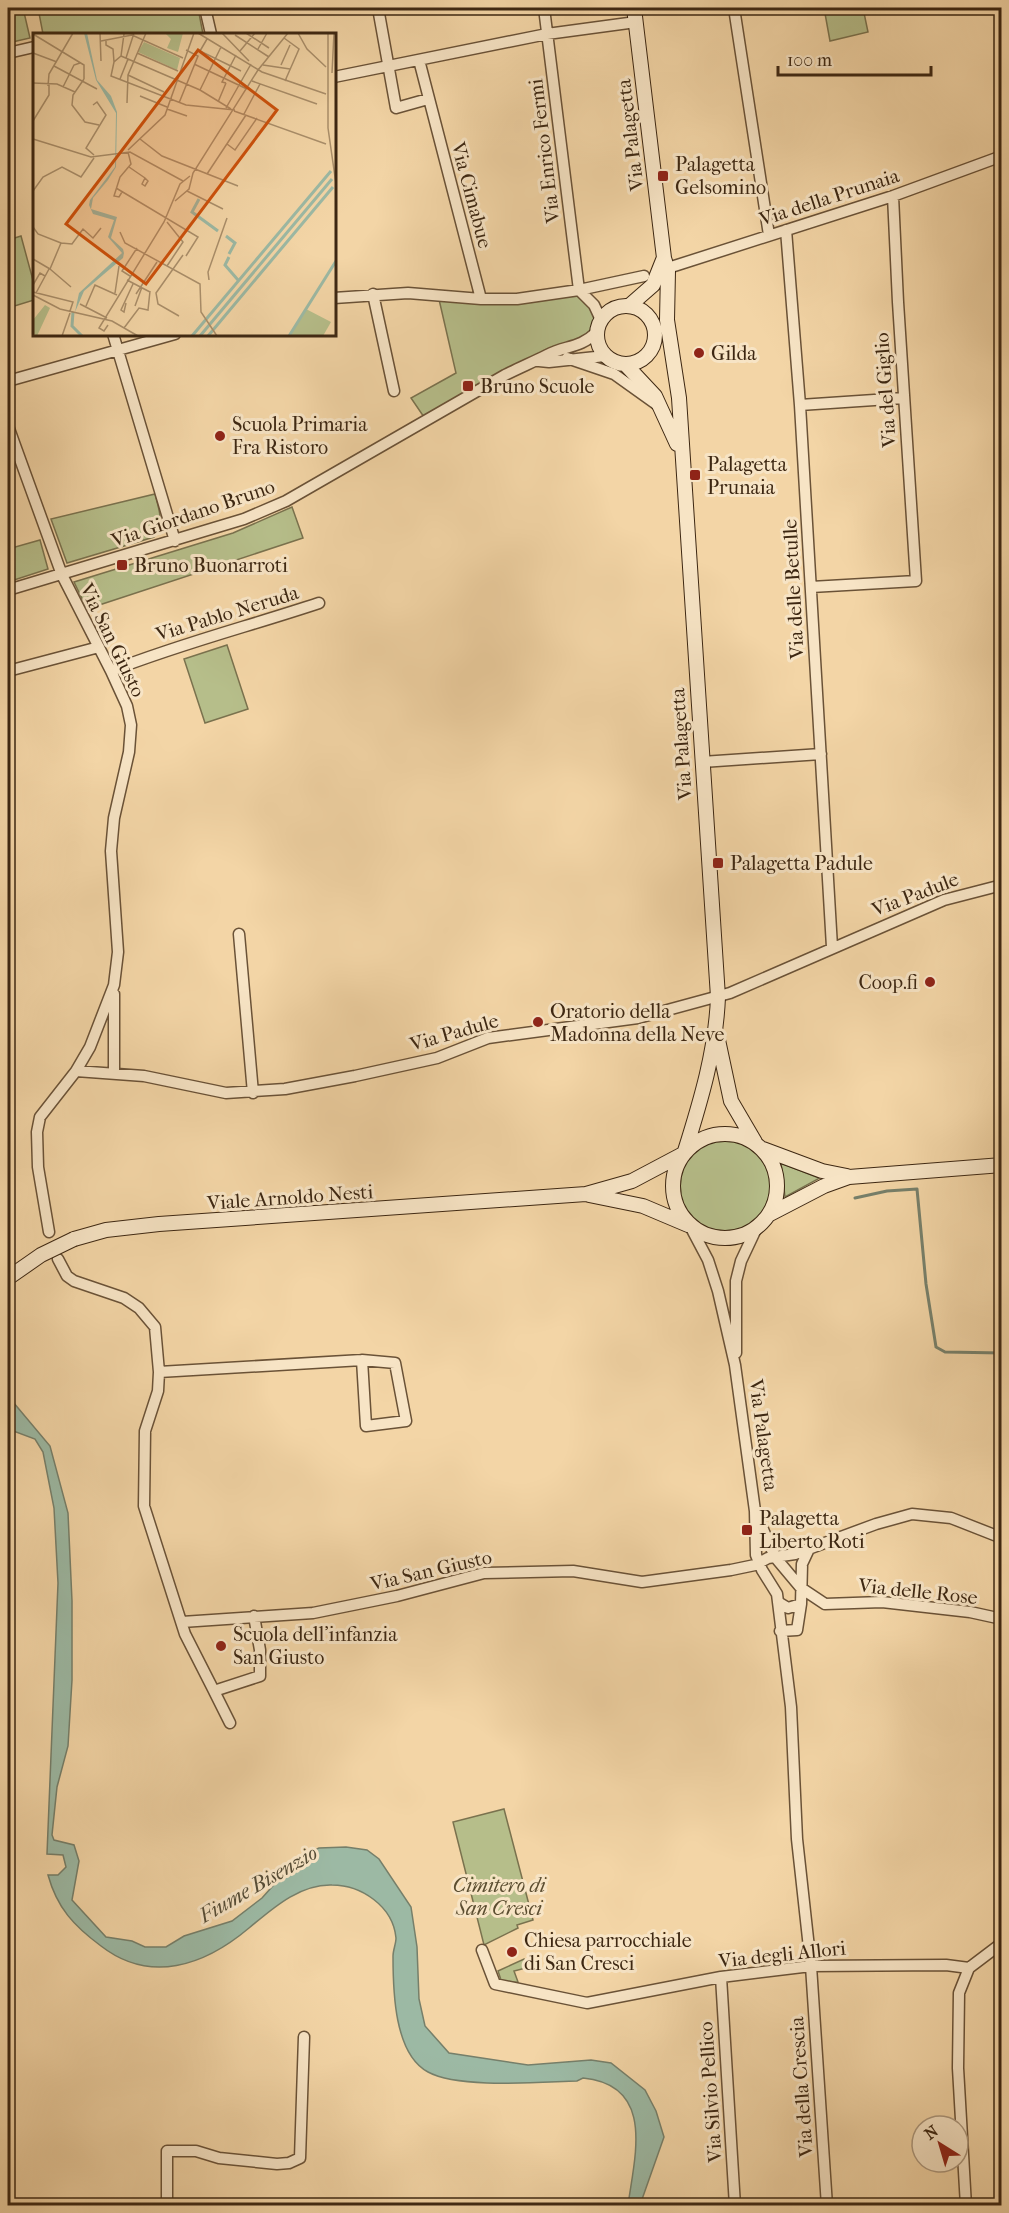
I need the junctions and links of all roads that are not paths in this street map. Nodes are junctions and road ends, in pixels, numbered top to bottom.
1 (205, 8) edge
2 (378, 8) edge
3 (544, 8) edge
4 (734, 8) edge
5 (635, 14) edge
6 (211, 33) edge
7 (548, 34) junction
8 (33, 47) edge
9 (8, 53) edge
10 (419, 60) junction
11 (388, 65) junction
12 (336, 77) edge
13 (428, 99) junction
14 (1002, 156) edge
15 (893, 196) junction
16 (786, 230) junction
17 (769, 235) junction
18 (666, 267) junction
19 (644, 276) dead end
20 (579, 290) junction
21 (373, 294) junction
22 (336, 298) edge
23 (481, 299) junction
24 (629, 306) junction
25 (653, 323) junction
26 (599, 326) junction
27 (114, 336) edge
28 (168, 336) edge
29 (655, 339) junction
30 (118, 351) junction
31 (605, 356) junction
32 (567, 358) junction
33 (539, 361) junction
34 (625, 364) junction
35 (675, 370) junction
36 (8, 381) edge
37 (394, 391) dead end
38 (904, 398) junction
39 (800, 405) junction
40 (662, 409) junction
41 (8, 426) edge
42 (681, 456) junction
43 (176, 541) junction
44 (62, 575) junction
45 (811, 587) junction
46 (8, 590) edge
47 (319, 603) dead end
48 (99, 647) junction
49 (8, 671) edge
50 (111, 671) junction
51 (821, 754) junction
52 (702, 762) junction
53 (1002, 885) edge
54 (239, 934) dead end
55 (832, 947) junction
56 (114, 985) junction
57 (718, 997) junction
58 (717, 1029) junction
59 (76, 1071) junction
60 (114, 1074) junction
61 (253, 1093) junction
62 (759, 1146) junction
63 (684, 1153) junction
64 (1002, 1165) edge
65 (849, 1177) junction
66 (586, 1194) junction
67 (768, 1215) junction
68 (690, 1226) junction
69 (757, 1227) junction
70 (49, 1232) dead end
71 (58, 1259) dead end
72 (8, 1278) edge
73 (362, 1360) junction
74 (735, 1365) junction
75 (159, 1372) junction
76 (755, 1511) junction
77 (1002, 1538) edge
78 (809, 1549) junction
79 (775, 1557) junction
80 (759, 1564) junction
81 (801, 1588) junction
82 (778, 1602) junction
83 (801, 1604) junction
84 (254, 1616) junction
85 (1002, 1619) edge
86 (182, 1622) junction
87 (780, 1631) junction
88 (214, 1691) junction
89 (230, 1723) dead end
90 (1002, 1943) edge
91 (482, 1950) dead end
92 (811, 1966) junction
93 (969, 1968) junction
94 (721, 1977) junction
95 (304, 2037) dead end
96 (167, 2205) edge
97 (735, 2205) edge
98 (827, 2205) edge
99 (966, 2205) edge

1 - 6 street
2 - 11 street
3 - 7 street, Via Enrico Fermi
4 - 17 street
5 - 7 street
5 - 18 street, Via Palagetta
7 - 10 street
7 - 20 street, Via Enrico Fermi
8 - 9 street
10 - 11 street
10 - 13 street, Via Cimabue
11 - 12 street
11 - 13 street
13 - 23 street, Via Cimabue
14 - 15 street, Via della Prunaia
15 - 16 street, Via della Prunaia
15 - 38 street, Via del Giglio
16 - 17 street, Via della Prunaia
16 - 39 street, Via delle Betulle
17 - 18 street, Via della Prunaia
18 - 24 street, Via Palagetta
18 - 25 street, Via Palagetta
18 - 35 street, Via Palagetta
19 - 20 street
20 - 23 street
20 - 26 street
21 - 22 street
21 - 23 street
21 - 37 street
24 - 25 street
24 - 26 street, Via Palagetta
25 - 29 street, Via Palagetta
26 - 31 street
26 - 33 street, Via Giordano Bruno
27 - 30 street
28 - 30 street
29 - 34 street
29 - 35 street, Via Palagetta
30 - 36 street
30 - 43 street
31 - 32 street, Via Giordano Bruno
31 - 34 street, Via Palagetta
32 - 33 street, Via Giordano Bruno
32 - 40 street, Via Giordano Bruno
33 - 43 street, Via Giordano Bruno
34 - 40 street, Via Palagetta
35 - 42 street, Via Palagetta
38 - 39 street
38 - 45 street, Via del Giglio
39 - 45 street, Via delle Betulle
40 - 42 street, Via Palagetta
41 - 44 street, Via San Giusto
42 - 52 street, Via Palagetta
43 - 44 street, Via Giordano Bruno
44 - 46 street, Via Giordano Bruno
44 - 48 street, Via San Giusto
45 - 51 street, Via delle Betulle
47 - 50 street, Via Pablo Neruda
48 - 49 street
48 - 50 street, Via San Giusto
50 - 56 street, Via San Giusto
51 - 52 street
51 - 55 street, Via delle Betulle
52 - 57 street, Via Palagetta
53 - 55 street, Via Padule
54 - 61 street
55 - 57 street, Via Padule
56 - 59 street, Via San Giusto
56 - 60 street, Via San Giusto
57 - 58 street, Via Palagetta
57 - 61 street, Via Padule
58 - 62 street, Via Palagetta
58 - 63 street, Via Palagetta
59 - 60 street, Via Padule
59 - 70 street, Via San Giusto
60 - 61 street, Via Padule
62 - 63 street
62 - 65 street
62 - 67 street, Via Palagetta
63 - 66 street, Viale Arnoldo Nesti
63 - 68 street, Via Palagetta
64 - 65 street
65 - 67 street
66 - 68 street, Viale Arnoldo Nesti
66 - 72 street, Viale Arnoldo Nesti, bridge
67 - 69 street, Via Palagetta
68 - 69 street, Via Palagetta
68 - 74 street, Via Palagetta
69 - 74 street, Via Palagetta
71 - 75 street
73 - 73 street
73 - 75 street
74 - 76 street, Via Palagetta
75 - 86 street
76 - 79 street, Via Palagetta
76 - 80 street, Via Palagetta
77 - 78 street, Via San Giusto
78 - 79 street, Via San Giusto
78 - 81 street
79 - 80 street, Via San Giusto
79 - 81 street
80 - 82 street
80 - 84 street, Via San Giusto
81 - 83 street
81 - 85 street, Via delle Rose
82 - 83 street
82 - 87 street
83 - 87 street
84 - 86 street, Via San Giusto
84 - 88 street
86 - 88 street
87 - 92 street
88 - 89 street
90 - 93 street
91 - 94 street, Via degli Allori
92 - 93 street, Via degli Allori
92 - 94 street, Via degli Allori
92 - 98 street, Via della Crescia
93 - 99 street
94 - 97 street, Via Silvio Pellico
95 - 96 street

